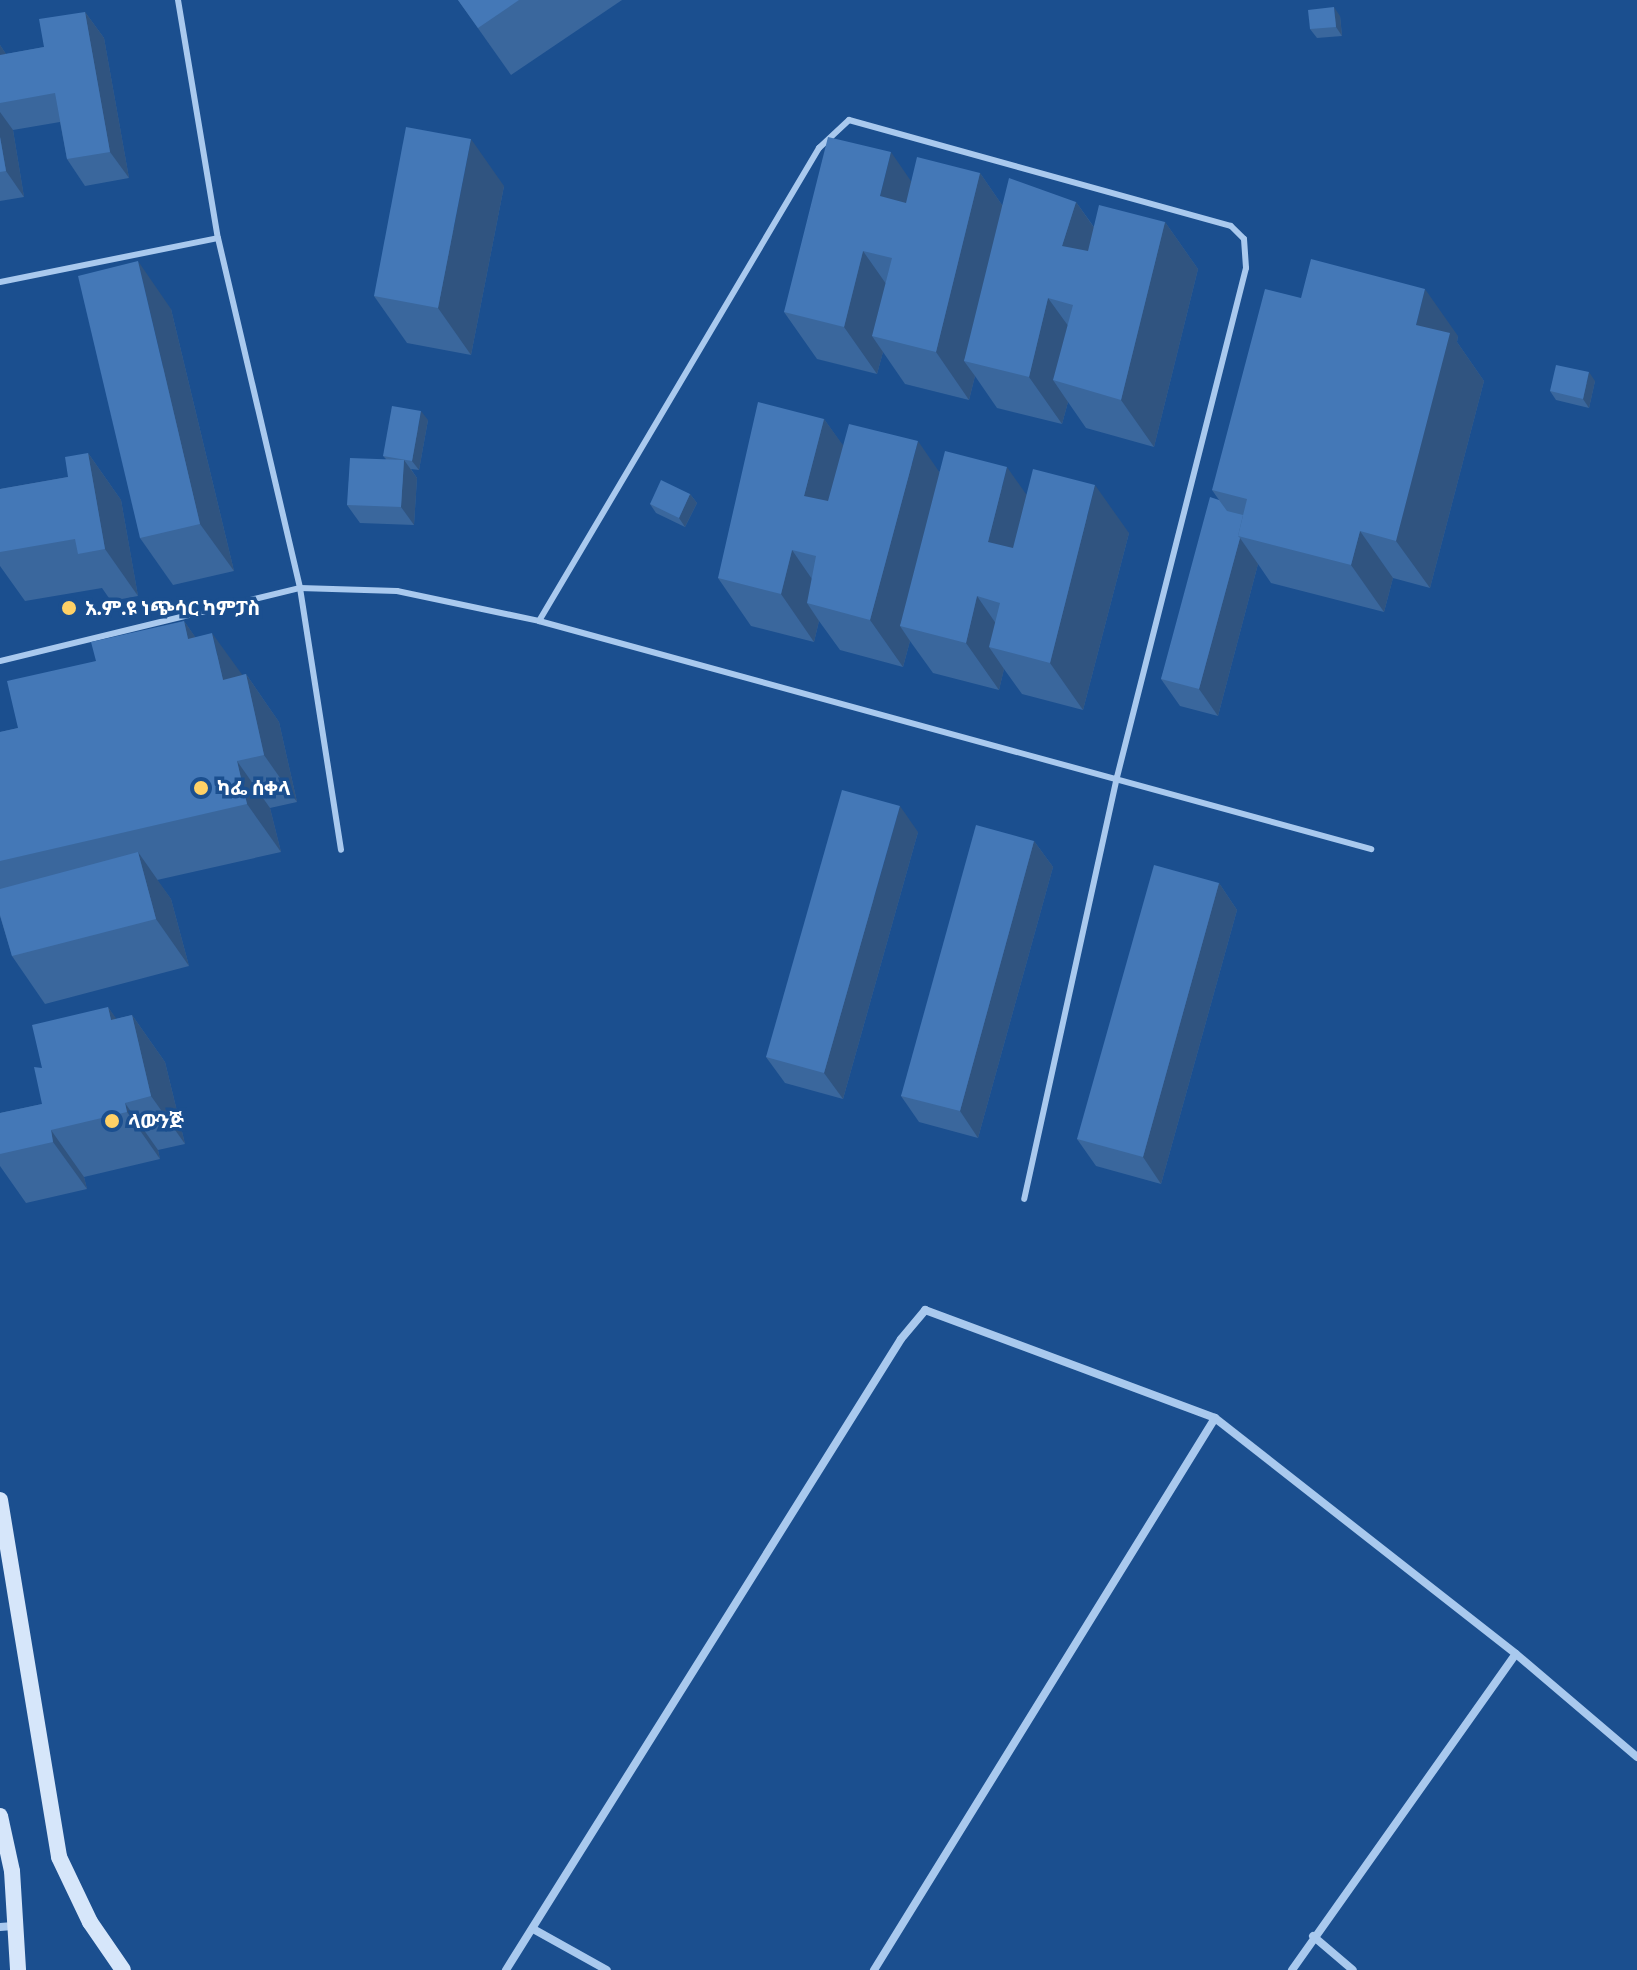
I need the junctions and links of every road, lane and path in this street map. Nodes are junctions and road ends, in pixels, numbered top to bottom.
1 (178, 0) edge
2 (218, 238) junction
3 (0, 282) edge
4 (300, 588) junction
5 (539, 621) junction
6 (0, 661) edge
7 (1117, 777) junction
8 (1371, 849) dead end
9 (341, 850) dead end
10 (1024, 1199) dead end
11 (1215, 1418) junction
12 (0, 1500) edge
13 (1516, 1654) junction
14 (1637, 1757) edge
15 (0, 1816) edge
16 (7, 1927) edge
17 (535, 1930) junction
18 (1313, 1936) junction
19 (18, 1970) edge
20 (123, 1970) edge
21 (506, 1970) edge
22 (607, 1970) edge
23 (874, 1970) edge
24 (1292, 1970) edge
25 (1353, 1970) edge

1 - 2 lane
2 - 3 lane
2 - 4 lane
4 - 5 lane
4 - 6 lane
4 - 9 lane
5 - 7 lane
5 - 7 lane
7 - 8 lane
7 - 10 lane
11 - 13 street
11 - 17 street
11 - 23 street
12 - 20 main road
13 - 14 street
13 - 18 street
15 - 16 main road
16 - 19 main road
17 - 21 street
17 - 22 street
18 - 24 street
18 - 25 street

